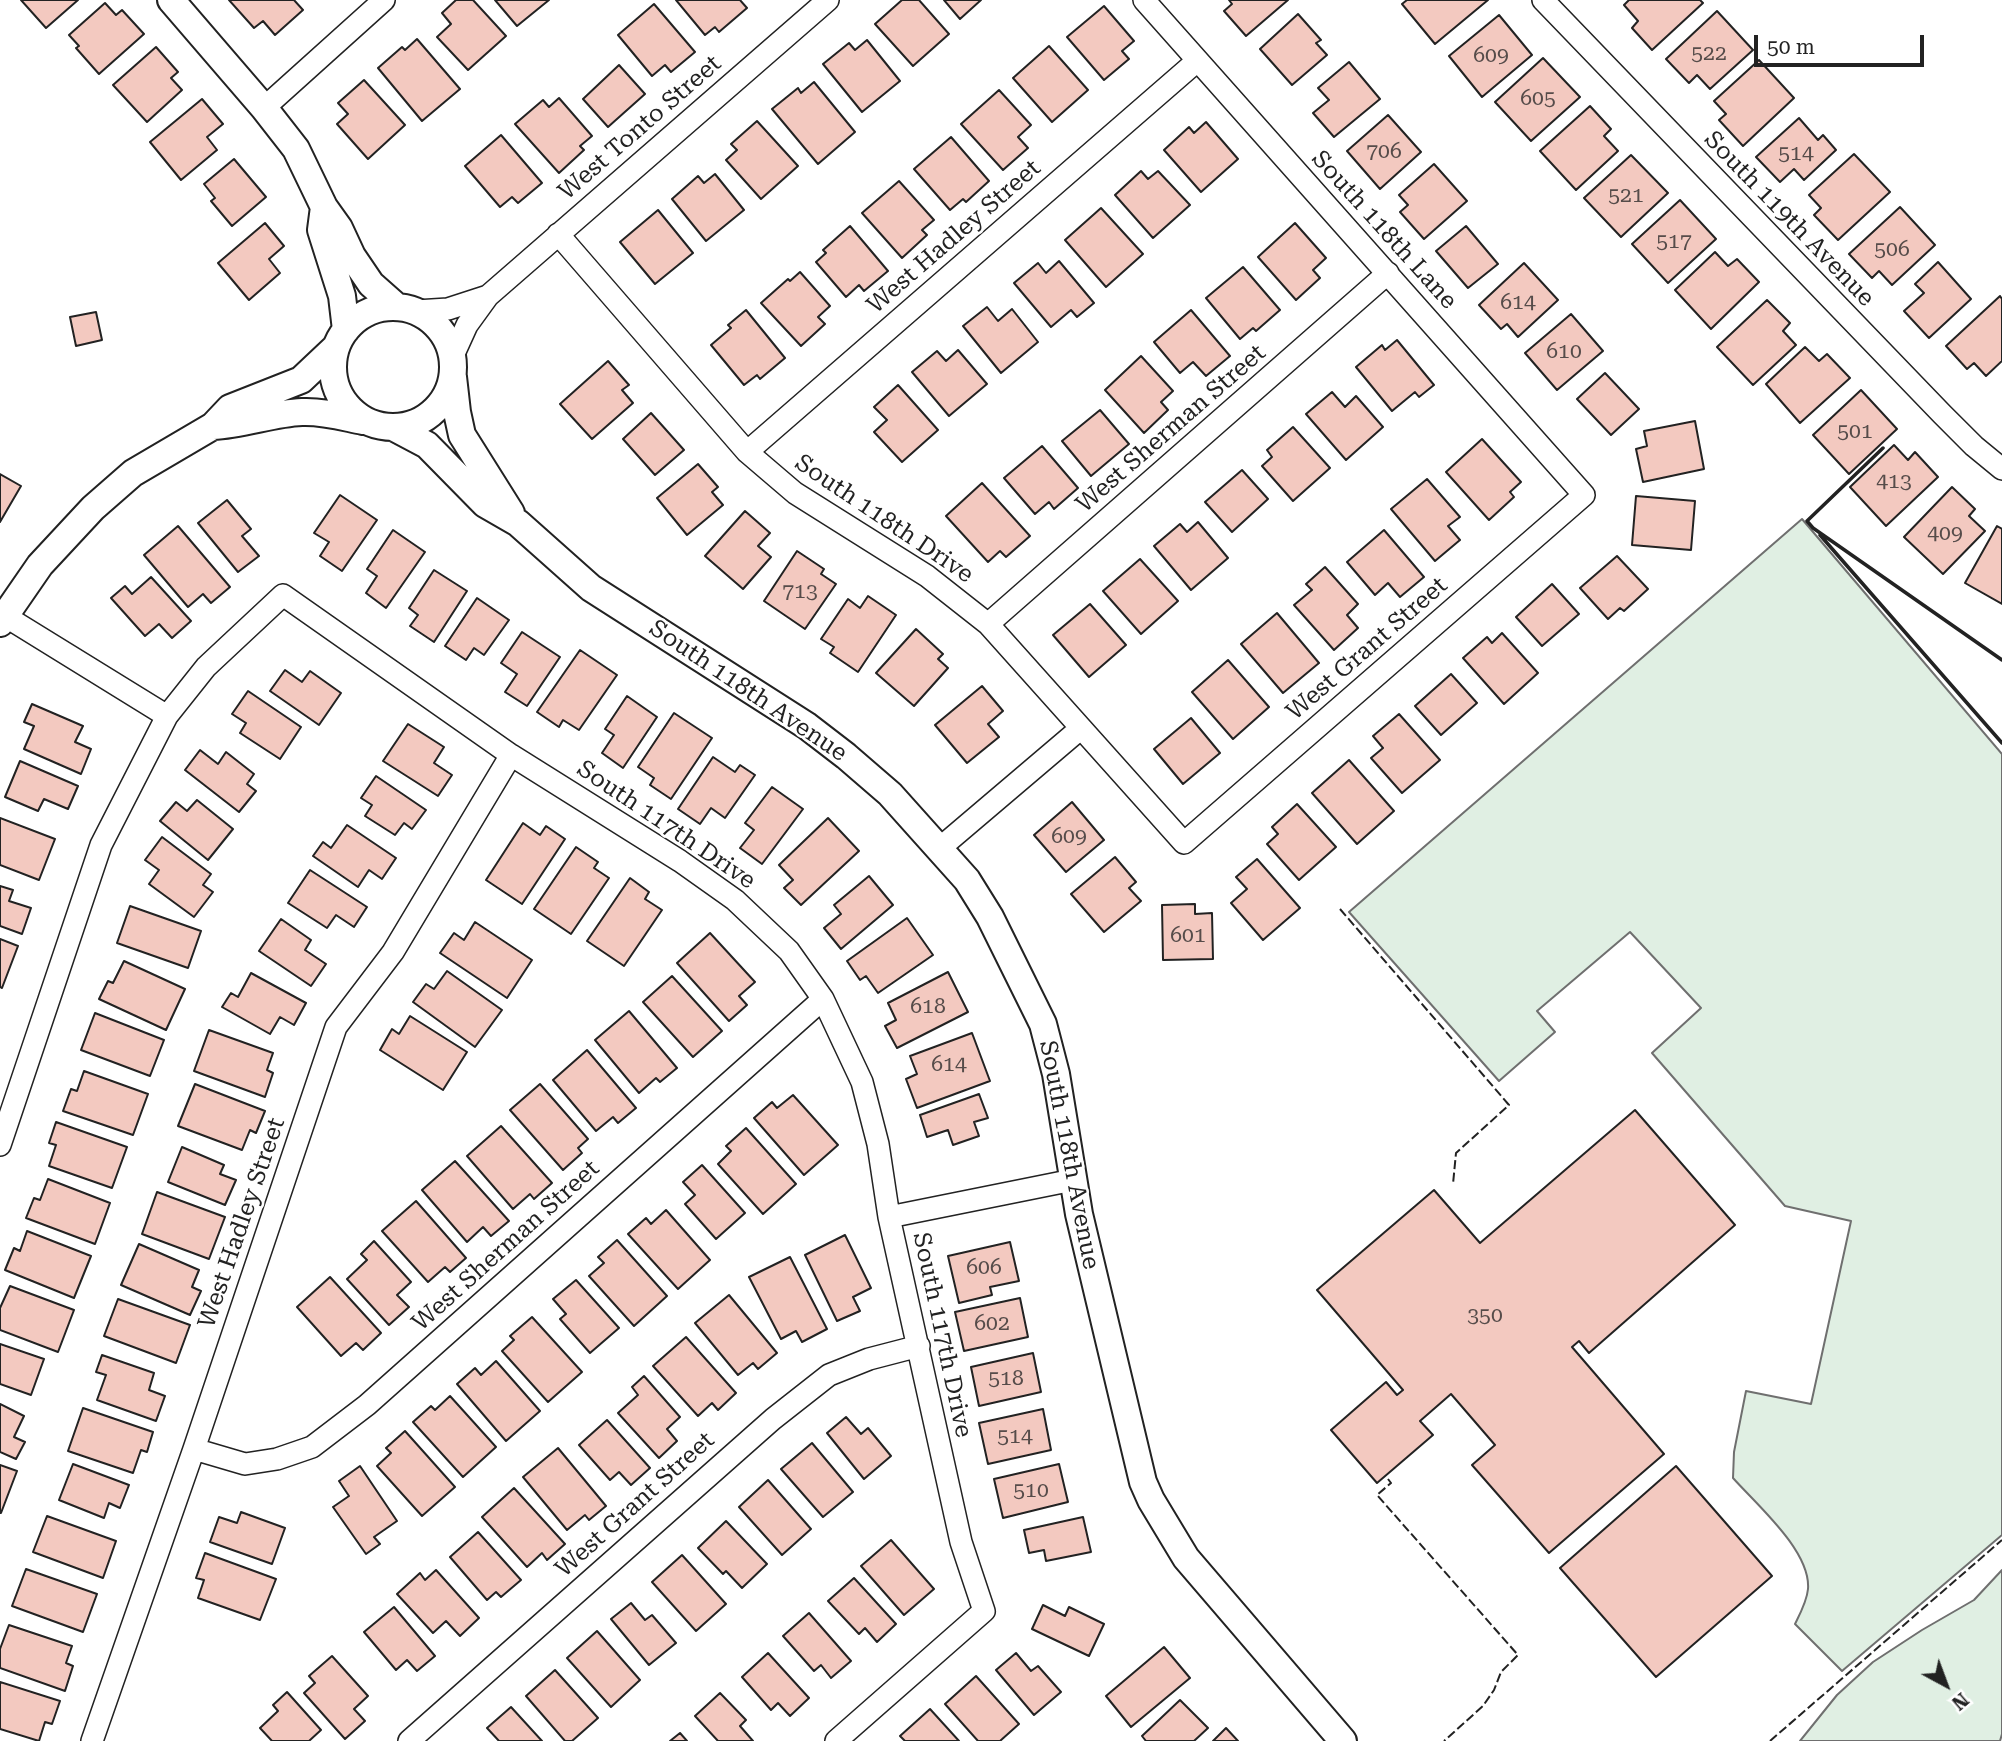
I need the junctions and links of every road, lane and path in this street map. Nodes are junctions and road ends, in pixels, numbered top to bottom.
1 (171, 0) edge
2 (384, 0) edge
3 (828, 0) edge
4 (1144, 0) edge
5 (1543, 0) edge
6 (1197, 61) junction
7 (264, 108) junction
8 (324, 207) junction
9 (558, 234) junction
10 (1388, 273) junction
11 (488, 296) junction
12 (406, 309) junction
13 (341, 338) junction
14 (452, 366) junction
15 (382, 425) junction
16 (213, 426) junction
17 (747, 452) junction
18 (2002, 470) edge
19 (1584, 495) joint
20 (518, 523) junction
21 (1, 617) edge
22 (988, 624) junction
23 (167, 716) junction
24 (1080, 729) junction
25 (511, 755) junction
26 (1184, 843) joint
27 (940, 848) junction
28 (823, 999) junction
29 (0, 1145) edge
30 (1073, 1180) junction
31 (889, 1217) junction
32 (919, 1346) junction
33 (194, 1450) junction
34 (92, 1741) edge
35 (409, 1741) edge
36 (836, 1741) edge
37 (1343, 1741) edge

1 - 7 street
2 - 7 street
3 - 9 street, West Tonto Street
4 - 6 street, South 118th Lane
5 - 18 street, South 119th Avenue
6 - 10 street, South 118th Lane
6 - 17 street, West Hadley Street
7 - 8 street
8 - 12 street
8 - 13 street
9 - 11 street, West Tonto Street
9 - 17 street, South 118th Drive
10 - 19 street, South 118th Lane
10 - 22 street, West Sherman Street
11 - 12 street, West Tonto Street
11 - 14 street, West Tonto Street
12 - 13 street
12 - 14 street
13 - 15 street
13 - 16 street
14 - 15 street
14 - 20 street, South 118th Avenue
15 - 16 street
15 - 20 street, South 118th Avenue
16 - 21 street
17 - 22 street, South 118th Drive
19 - 26 street, West Grant Street
20 - 27 street, South 118th Avenue
21 - 23 street
22 - 24 street, South 118th Drive
23 - 25 street, South 117th Drive
23 - 29 street
24 - 26 street, South 118th Drive
24 - 27 street
25 - 28 street, South 117th Drive
25 - 33 street, West Hadley Street
27 - 30 street, South 118th Avenue
28 - 31 street, South 117th Drive
28 - 33 street, West Sherman Street
30 - 31 street
30 - 37 street, South 118th Avenue
31 - 32 street, South 117th Drive
32 - 35 street, West Grant Street
32 - 36 street, South 117th Drive
33 - 34 street, West Hadley Street

